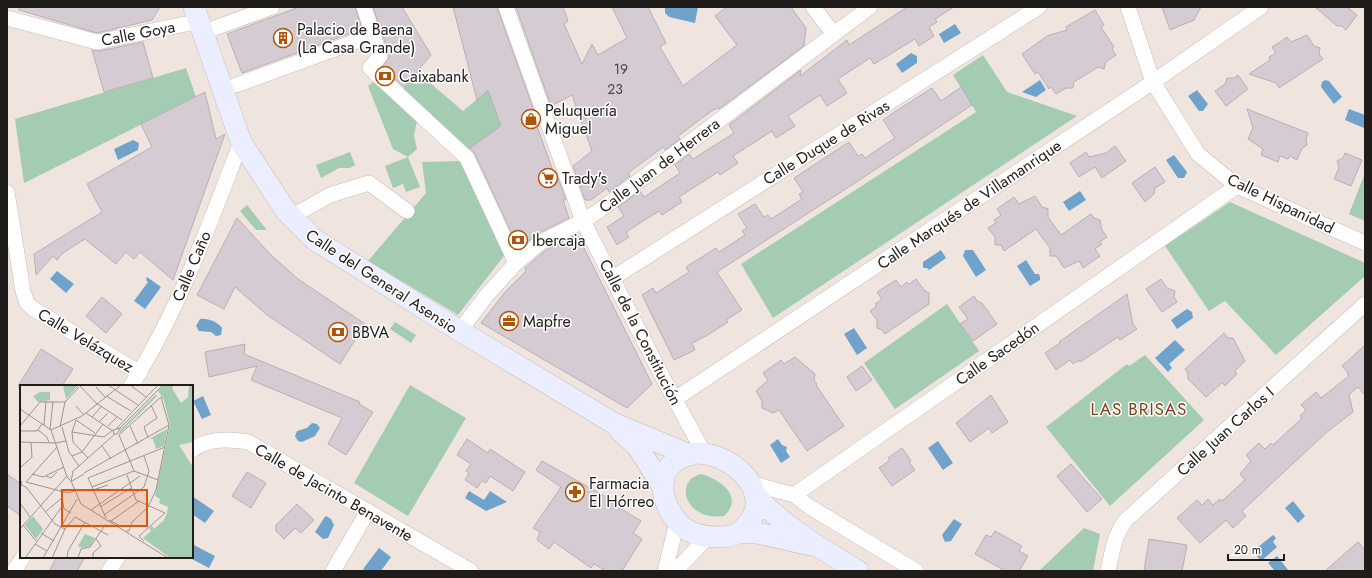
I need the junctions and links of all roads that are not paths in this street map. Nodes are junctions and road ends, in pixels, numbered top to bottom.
1 (272, 7) edge
2 (364, 7) edge
3 (506, 7) edge
4 (813, 7) edge
5 (870, 7) edge
6 (1039, 7) edge
7 (1128, 7) edge
8 (1261, 7) edge
9 (7, 18) edge
10 (199, 20) edge
11 (833, 33) junction
12 (373, 35) junction
13 (1153, 82) junction
14 (236, 85) dead end
15 (241, 142) junction
16 (1237, 186) junction
17 (7, 192) edge
18 (407, 211) dead end
19 (300, 212) dead end
20 (583, 221) junction
21 (1365, 244) edge
22 (11, 250) edge
23 (516, 263) junction
24 (614, 278) junction
25 (1365, 304) edge
26 (460, 331) junction
27 (140, 373) junction
28 (132, 385) edge
29 (674, 399) junction
30 (615, 424) junction
31 (193, 449) edge
32 (697, 454) junction
33 (663, 487) junction
34 (753, 489) junction
35 (794, 495) junction
36 (368, 511) junction
37 (677, 522) junction
38 (738, 533) junction
39 (708, 537) junction
40 (816, 546) junction
41 (22, 558) edge
42 (117, 558) edge
43 (14, 571) edge
44 (110, 571) edge
45 (332, 571) edge
46 (470, 571) edge
47 (665, 571) edge
48 (675, 571) edge
49 (858, 571) edge
50 (916, 571) edge
51 (1108, 571) edge

1 - 10 street, Calle Goya
2 - 12 street
3 - 20 street, Calle de la Constitución
4 - 11 street
5 - 11 street, Calle Juan de Herrera
6 - 24 street, Calle Duque de Rivas
7 - 13 street, Calle Hispanidad
8 - 13 street, Calle Marqués de Villamanrique
9 - 10 street, Calle Goya
10 - 15 main road, Calle del General Asensio
11 - 20 street, Calle Juan de Herrera
12 - 14 street
12 - 23 street
13 - 16 street, Calle Hispanidad
13 - 29 street, Calle Marqués de Villamanrique
15 - 26 main road, Calle del General Asensio
15 - 27 street, Calle Caño
16 - 21 street, Calle Hispanidad
16 - 35 street, Calle Sacedón
17 - 22 street, Calle Velázquez
18 - 19 street
20 - 23 street, Calle Juan de Herrera
20 - 24 street, Calle de la Constitución
22 - 27 street, Calle Velázquez
23 - 26 street, Calle Juan de Herrera
24 - 29 street, Calle de la Constitución
25 - 51 street, Calle Juan Carlos I
26 - 30 main road, Calle del General Asensio
27 - 28 street, Calle Caño
29 - 32 street, Calle de la Constitución
30 - 32 main road
30 - 33 main road
31 - 36 street, Calle de Jacinto Benavente
32 - 33 main road
32 - 34 main road
33 - 37 main road
34 - 35 street
34 - 38 main road
34 - 40 main road
35 - 50 street
36 - 45 street
36 - 46 street, Calle de Jacinto Benavente
37 - 39 main road
37 - 47 street
38 - 39 main road
38 - 40 main road
39 - 48 street
40 - 49 main road
41 - 43 street
42 - 44 street

